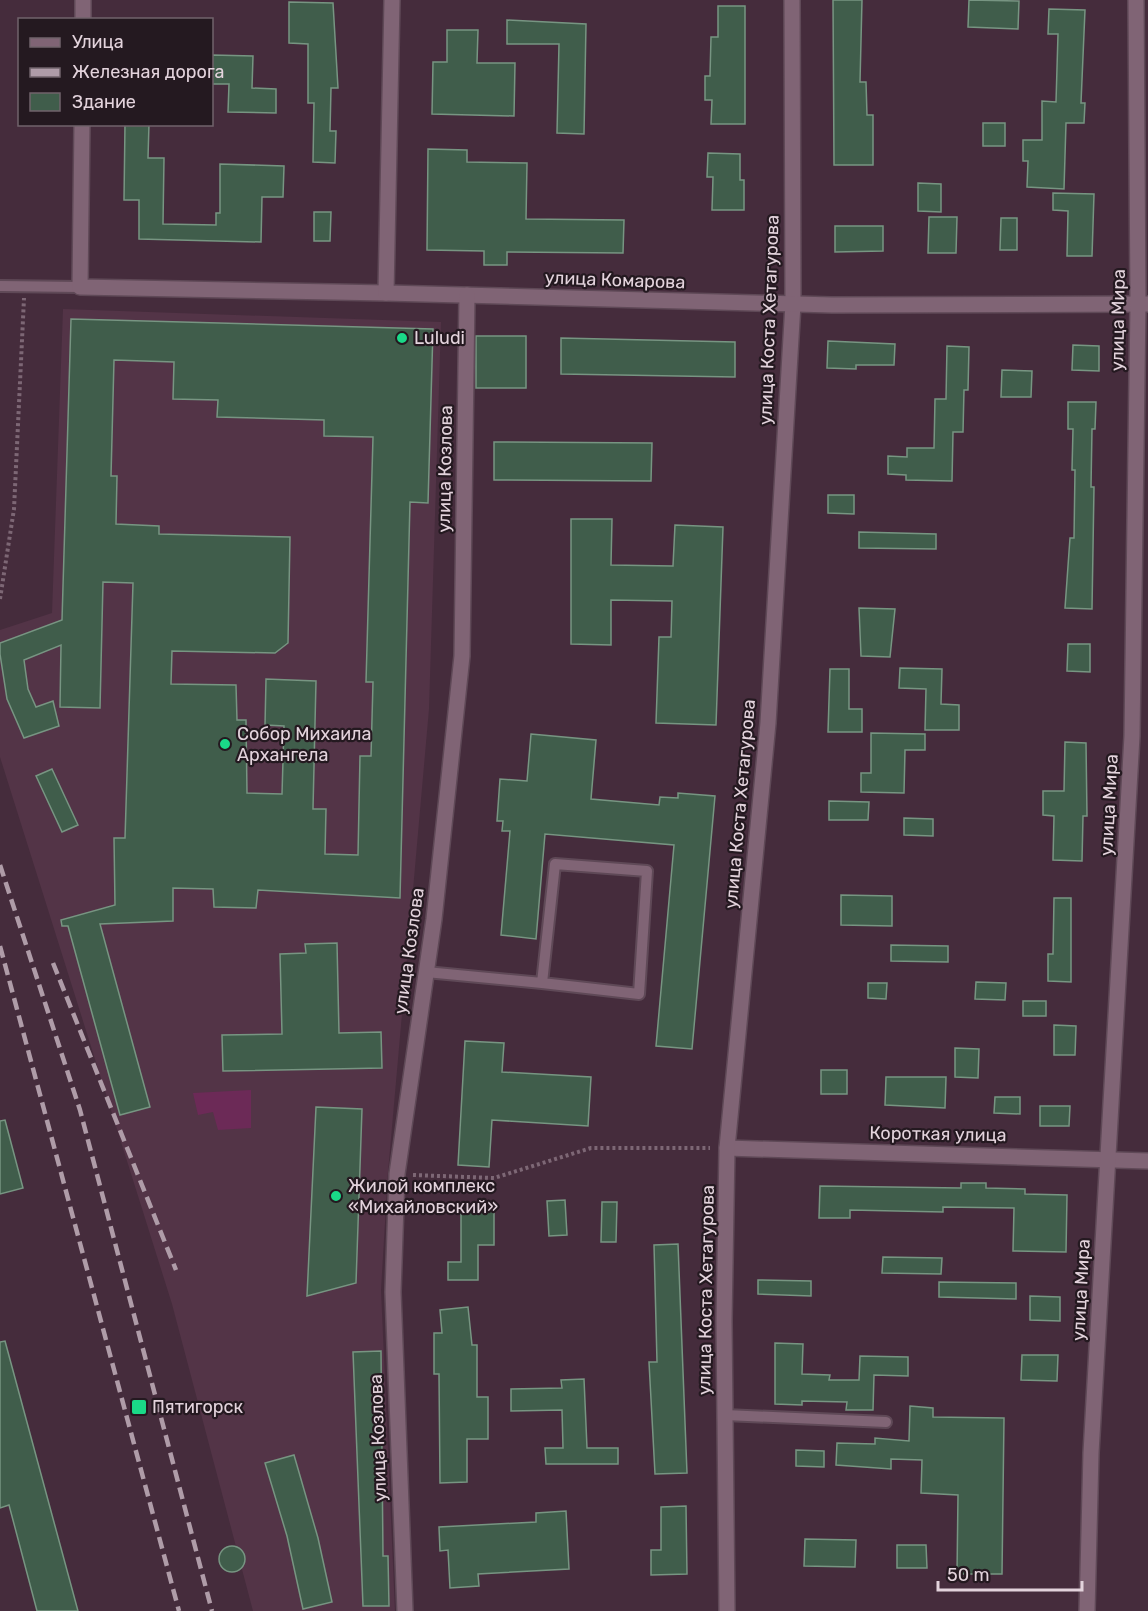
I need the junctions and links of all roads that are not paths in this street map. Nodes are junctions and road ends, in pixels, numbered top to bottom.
1 (83, 0) edge
2 (392, 0) edge
3 (792, 0) edge
4 (1136, 0) edge
5 (83, 18) edge
6 (82, 126) edge
7 (0, 286) edge
8 (80, 287) junction
9 (386, 293) junction
10 (467, 295) junction
11 (793, 304) junction
12 (1143, 304) edge
13 (426, 972) junction
14 (542, 983) junction
15 (727, 1148) junction
16 (1109, 1158) junction
17 (1148, 1161) edge
18 (725, 1415) junction
19 (886, 1422) dead end
20 (405, 1611) edge
21 (727, 1611) edge
22 (1087, 1611) edge

1 - 5 street
2 - 9 street
3 - 11 street, улица Коста Хетагурова
4 - 12 street, улица Мира
6 - 8 street
7 - 8 lane
8 - 9 street, улица Комарова
9 - 10 street, улица Комарова
10 - 11 street, улица Комарова
10 - 13 street, улица Козлова
11 - 12 street, улица Комарова
11 - 15 street, улица Коста Хетагурова
12 - 16 street, улица Мира
13 - 14 lane
13 - 20 street, улица Козлова
14 - 14 lane
15 - 16 street, Короткая улица
15 - 18 street, улица Коста Хетагурова
16 - 17 street, Короткая улица
16 - 22 street, улица Мира
18 - 19 lane
18 - 21 street, улица Коста Хетагурова

